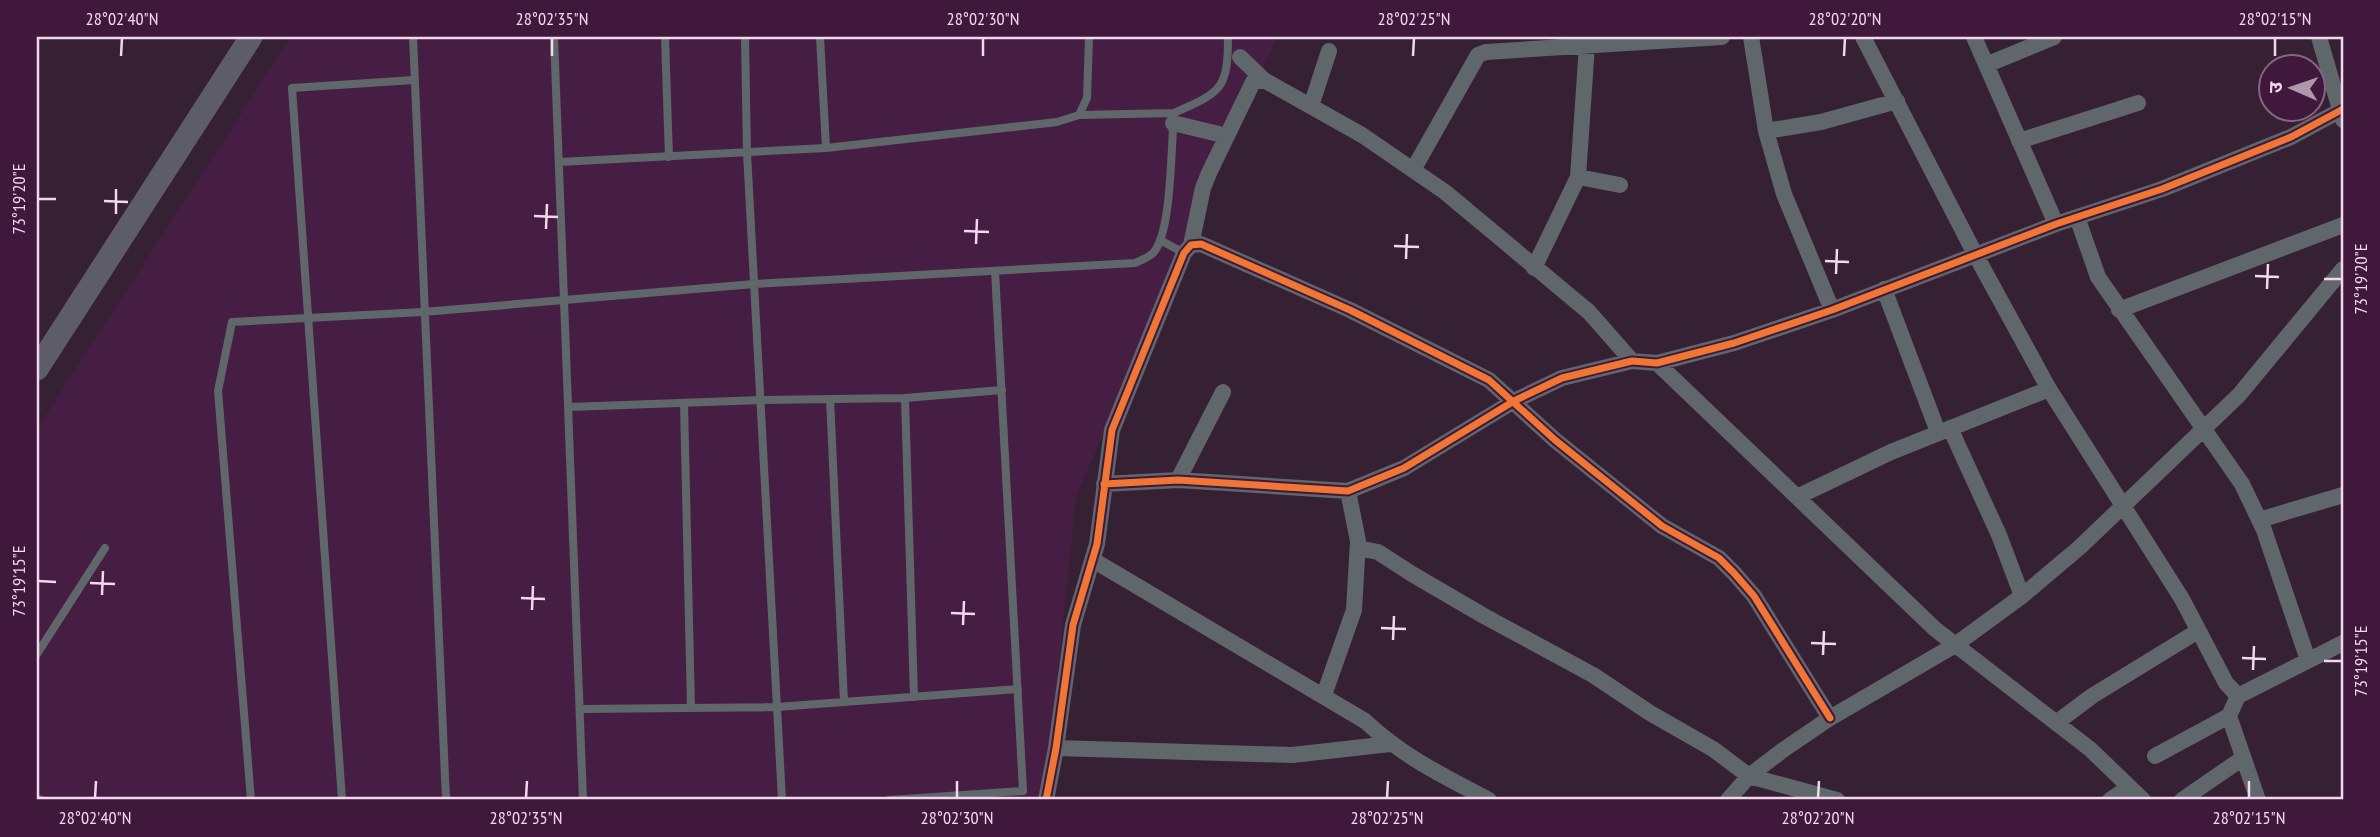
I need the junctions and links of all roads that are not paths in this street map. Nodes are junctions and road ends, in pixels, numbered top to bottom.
1 (251, 37) edge
2 (413, 37) edge
3 (554, 37) edge
4 (665, 37) edge
5 (745, 37) edge
6 (820, 37) edge
7 (1089, 37) edge
8 (1228, 37) edge
9 (1722, 37) edge
10 (1751, 37) edge
11 (1863, 37) edge
12 (1974, 37) edge
13 (2054, 37) edge
14 (2319, 37) edge
15 (1587, 45) junction
16 (1329, 51) dead end
17 (1240, 58) dead end
18 (1986, 65) junction
19 (414, 80) junction
20 (1264, 80) junction
21 (1897, 101) junction
22 (2138, 103) dead end
23 (1311, 106) junction
24 (2342, 114) edge
25 (1079, 116) junction
26 (1174, 118) junction
27 (1766, 131) junction
28 (1227, 136) junction
29 (2019, 141) junction
30 (826, 148) junction
31 (747, 153) junction
32 (669, 157) junction
33 (559, 162) junction
34 (1413, 170) junction
35 (1578, 177) junction
36 (1620, 186) dead end
37 (2077, 217) junction
38 (2056, 224) junction
39 (2343, 225) edge
40 (1160, 240) junction
41 (1188, 249) junction
42 (1975, 254) junction
43 (1534, 268) junction
44 (2343, 269) edge
45 (995, 271) junction
46 (754, 284) junction
47 (1884, 289) junction
48 (564, 298) junction
49 (1832, 310) junction
50 (2119, 310) junction
51 (423, 312) junction
52 (307, 318) junction
53 (1632, 361) junction
54 (1657, 363) junction
55 (37, 369) edge
56 (2049, 389) junction
57 (1002, 390) junction
58 (1223, 392) dead end
59 (905, 398) junction
60 (830, 399) junction
61 (761, 400) junction
62 (1514, 401) junction
63 (684, 404) junction
64 (569, 407) junction
65 (2203, 429) junction
66 (1944, 430) junction
67 (1178, 480) junction
68 (1104, 484) junction
69 (1348, 491) junction
70 (2343, 495) edge
71 (1797, 497) junction
72 (2123, 505) junction
73 (2259, 520) junction
74 (105, 548) dead end
75 (1358, 548) junction
76 (1093, 560) junction
77 (2022, 596) junction
78 (2198, 631) junction
79 (2343, 643) edge
80 (1955, 645) junction
81 (37, 654) edge
82 (2308, 660) junction
83 (1018, 689) junction
84 (1324, 695) junction
85 (914, 696) junction
86 (2238, 696) junction
87 (844, 702) junction
88 (777, 707) junction
89 (691, 708) junction
90 (581, 709) junction
91 (2230, 716) junction
92 (1830, 718) junction
93 (2056, 723) junction
94 (1390, 744) junction
95 (1056, 748) junction
96 (2155, 756) dead end
97 (2243, 758) junction
98 (1749, 776) junction
99 (2129, 787) junction
100 (1022, 796) edge
101 (2253, 798) edge
102 (37, 799) edge
103 (42, 800) edge
104 (251, 800) edge
105 (342, 800) edge
106 (446, 800) edge
107 (583, 800) edge
108 (782, 800) edge
109 (889, 800) edge
110 (1046, 800) edge
111 (1489, 800) edge
112 (1728, 800) edge
113 (1837, 800) edge
114 (2110, 800) edge
115 (2143, 800) edge
116 (2182, 800) edge

1 - 55 street
2 - 19 lane
3 - 33 lane
4 - 32 lane
5 - 31 lane
6 - 30 lane
7 - 25 lane
8 - 26 lane
9 - 15 street
10 - 27 street
11 - 21 street
12 - 18 street
13 - 18 street
14 - 24 street
15 - 34 street
15 - 35 street
16 - 23 street
17 - 20 street
18 - 29 street
19 - 51 lane
19 - 52 lane
20 - 23 street
20 - 28 street
21 - 27 street
21 - 42 street
22 - 29 street
23 - 34 street
24 - 37 street
25 - 26 lane
25 - 30 lane
26 - 28 street
26 - 40 lane
27 - 49 street
28 - 41 street
29 - 38 street
30 - 31 lane
31 - 32 lane
31 - 46 lane
32 - 33 lane
33 - 48 lane
34 - 43 street
35 - 36 street
35 - 43 street
37 - 38 street
37 - 50 street
38 - 42 street
39 - 50 street
40 - 41 lane
40 - 45 lane
41 - 62 street
41 - 68 street
42 - 47 street
42 - 56 street
43 - 53 street
44 - 65 street
45 - 46 lane
45 - 57 lane
46 - 48 lane
46 - 61 lane
47 - 49 street
47 - 66 street
48 - 51 lane
48 - 64 lane
49 - 54 street
50 - 65 street
51 - 52 lane
51 - 106 lane
52 - 104 lane
52 - 105 lane
53 - 54 street
53 - 62 street
54 - 71 street
56 - 66 street
56 - 72 street
57 - 59 lane
57 - 83 lane
58 - 67 street
59 - 60 lane
59 - 85 lane
60 - 61 lane
60 - 87 lane
61 - 63 lane
61 - 88 lane
62 - 69 street
62 - 92 street
63 - 64 lane
63 - 89 lane
64 - 90 lane
65 - 72 street
65 - 73 street
66 - 71 street
66 - 77 street
67 - 68 street
67 - 69 street
68 - 76 street
69 - 75 street
70 - 73 street
71 - 80 street
72 - 77 street
72 - 78 street
73 - 82 street
74 - 81 lane
75 - 84 street
75 - 98 street
76 - 84 street
76 - 95 street
77 - 80 street
78 - 86 street
78 - 93 street
79 - 82 street
80 - 92 street
80 - 93 street
82 - 86 street
83 - 85 lane
83 - 100 lane
84 - 94 street
85 - 87 lane
86 - 91 street
87 - 88 lane
88 - 89 lane
88 - 108 lane
89 - 90 lane
90 - 107 lane
91 - 96 street
91 - 97 street
92 - 98 street
93 - 99 street
94 - 95 street
94 - 111 street
95 - 110 street
97 - 101 street
97 - 116 street
98 - 112 street
98 - 113 street
99 - 114 street
99 - 115 street
100 - 109 lane
102 - 103 lane

